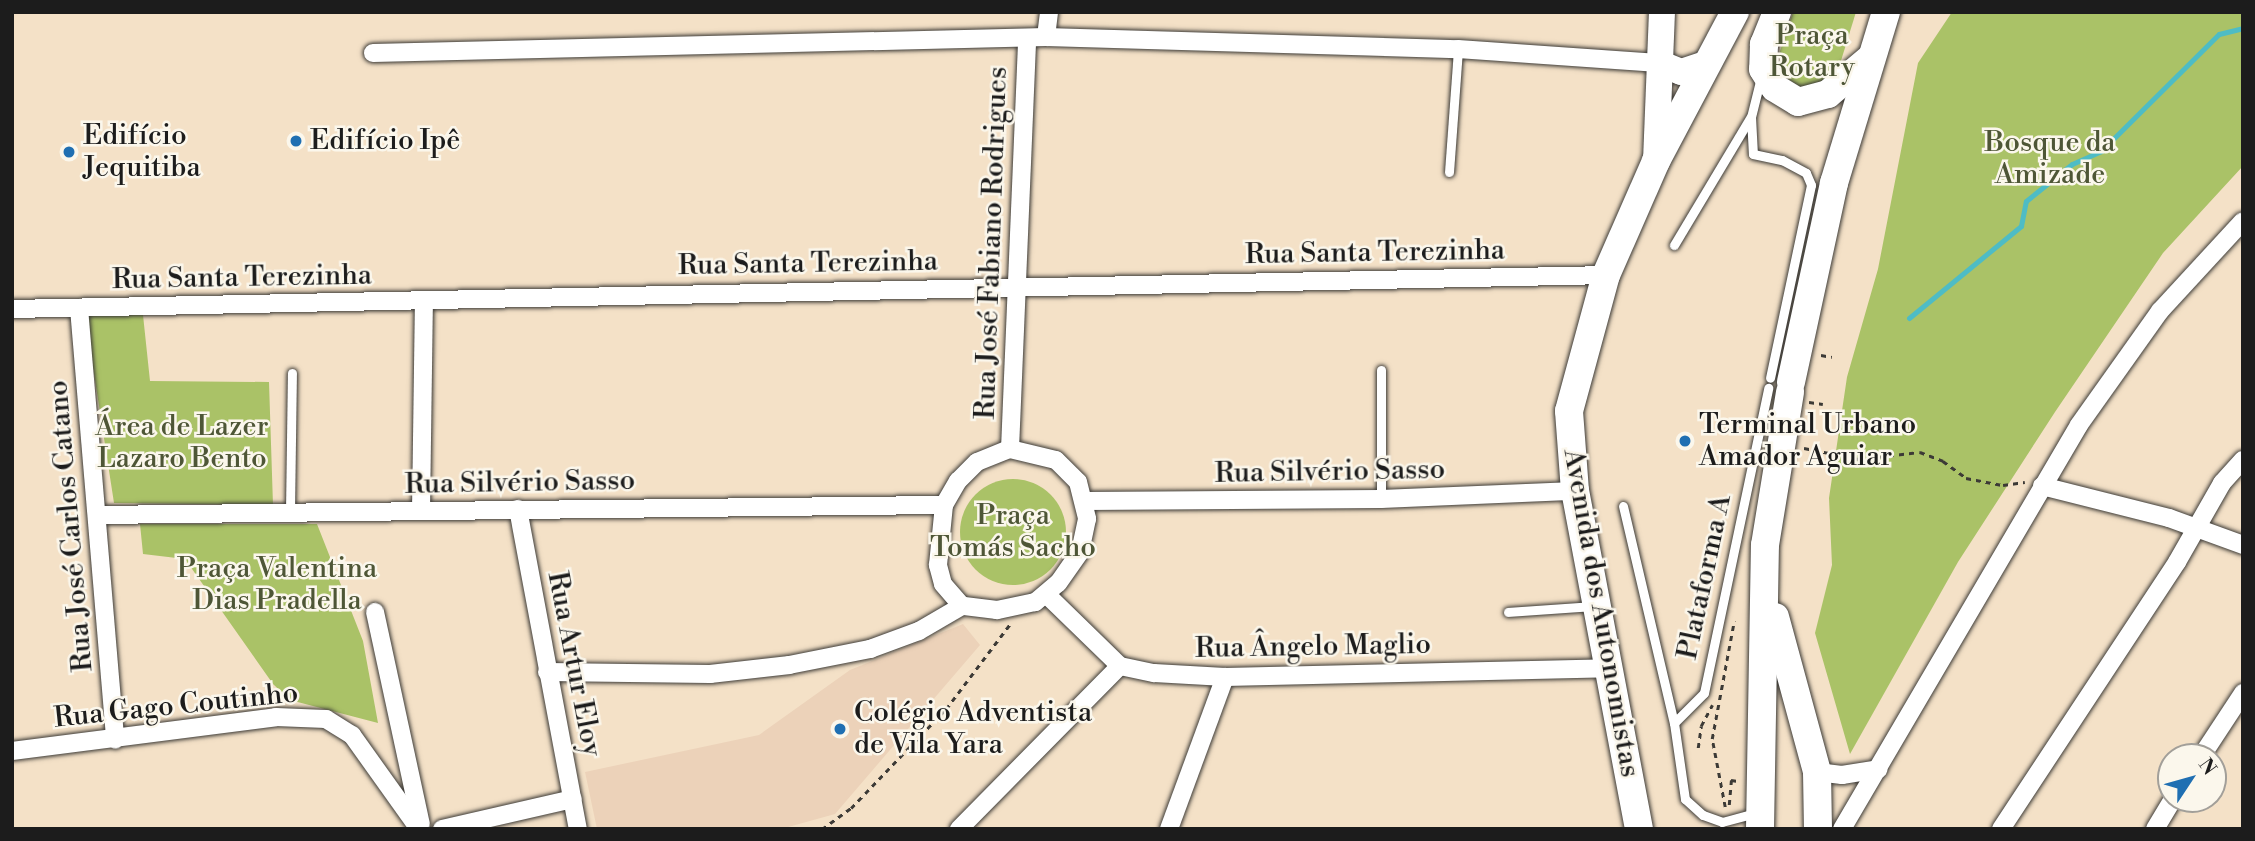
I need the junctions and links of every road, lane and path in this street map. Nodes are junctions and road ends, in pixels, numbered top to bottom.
1 (1049, 12) edge
2 (1662, 12) edge
3 (1735, 12) edge
4 (1777, 12) edge
5 (1886, 12) edge
6 (1046, 37) junction
7 (1027, 38) junction
8 (1458, 49) junction
9 (373, 53) dead end
10 (1872, 57) junction
11 (1659, 63) junction
12 (1706, 64) junction
13 (1763, 69) junction
14 (1751, 117) junction
15 (1656, 161) junction
16 (1449, 172) dead end
17 (2243, 221) edge
18 (1674, 245) dead end
19 (1606, 275) junction
20 (1015, 286) junction
21 (424, 300) junction
22 (79, 308) junction
23 (12, 309) edge
24 (1381, 370) dead end
25 (292, 373) dead end
26 (1780, 385) junction
27 (1780, 442) junction
28 (1010, 449) junction
29 (2243, 460) edge
30 (2042, 485) junction
31 (1575, 491) junction
32 (1381, 499) junction
33 (1085, 501) junction
34 (944, 505) junction
35 (1623, 506) dead end
36 (518, 509) junction
37 (421, 510) junction
38 (290, 512) junction
39 (97, 515) junction
40 (2195, 527) junction
41 (2243, 545) edge
42 (1766, 582) junction
43 (1047, 595) junction
44 (962, 606) junction
45 (1597, 606) junction
46 (1021, 607) junction
47 (375, 612) dead end
48 (1508, 612) dead end
49 (1734, 617) dead end
50 (1120, 666) junction
51 (1609, 668) junction
52 (547, 671) junction
53 (1225, 677) junction
54 (2243, 693) edge
55 (1720, 694) junction
56 (1674, 723) junction
57 (115, 739) junction
58 (2210, 743) edge
59 (1698, 748) dead end
60 (12, 751) edge
61 (1879, 769) junction
62 (1817, 772) junction
63 (1743, 781) dead end
64 (573, 799) junction
65 (2165, 813) edge
66 (1819, 817) edge
67 (1760, 820) edge
68 (1723, 825) edge
69 (1846, 827) edge
70 (421, 829) edge
71 (442, 829) edge
72 (578, 829) edge
73 (822, 829) edge
74 (959, 829) edge
75 (1169, 829) edge
76 (1639, 829) edge
77 (2001, 829) edge
78 (2155, 829) edge

1 - 6 street
2 - 11 street
3 - 12 main road, Avenida dos Autonomistas
4 - 13 main road
5 - 10 main road
6 - 7 street
6 - 8 street
7 - 9 street
7 - 20 street, Rua José Fabiano Rodrigues
8 - 11 street
8 - 16 lane
10 - 13 main road
10 - 26 main road
11 - 12 street
11 - 15 street
12 - 15 main road, Avenida dos Autonomistas
13 - 14 lane
14 - 18 lane
14 - 26 lane, Plataforma A
15 - 19 main road, Avenida dos Autonomistas
17 - 30 street
19 - 20 street, Rua Santa Terezinha
19 - 31 main road, Avenida dos Autonomistas
20 - 21 street, Rua Santa Terezinha
20 - 28 street, Rua José Fabiano Rodrigues
21 - 22 street, Rua Santa Terezinha
21 - 37 street
22 - 23 street, Rua Santa Terezinha
22 - 39 street, Rua José Carlos Catano
24 - 32 lane
25 - 38 lane
26 - 27 main road
26 - 56 lane, Plataforma A
27 - 30 path
27 - 42 main road
28 - 33 street
28 - 34 street
29 - 40 street
30 - 40 street
30 - 61 street
31 - 32 street, Rua Silvério Sasso
31 - 45 main road, Avenida dos Autonomistas
32 - 33 street, Rua Silvério Sasso
33 - 43 street
34 - 36 street, Rua Silvério Sasso
34 - 44 street
35 - 56 lane
36 - 37 street, Rua Silvério Sasso
36 - 52 street, Rua Artur Eloy
37 - 38 street, Rua Silvério Sasso
38 - 39 street, Rua Silvério Sasso
39 - 57 street, Rua José Carlos Catano
40 - 41 street
40 - 77 street
42 - 62 main road
42 - 67 main road
43 - 46 street
43 - 50 street
44 - 46 street
44 - 52 street
45 - 48 lane
45 - 51 main road, Avenida dos Autonomistas
46 - 73 path
47 - 70 street
49 - 55 path
50 - 53 street, Rua Ângelo Maglio
50 - 74 street
51 - 53 street, Rua Ângelo Maglio
51 - 76 main road, Avenida dos Autonomistas
52 - 64 street, Rua Artur Eloy
53 - 75 street
54 - 58 street
55 - 59 path
55 - 63 path
56 - 68 lane
57 - 60 street, Rua Gago Coutinho
57 - 70 street, Rua Gago Coutinho
61 - 62 street
61 - 69 street
62 - 66 main road
64 - 71 street
64 - 72 street, Rua Artur Eloy
65 - 78 street
66 - 69 street
67 - 68 lane

